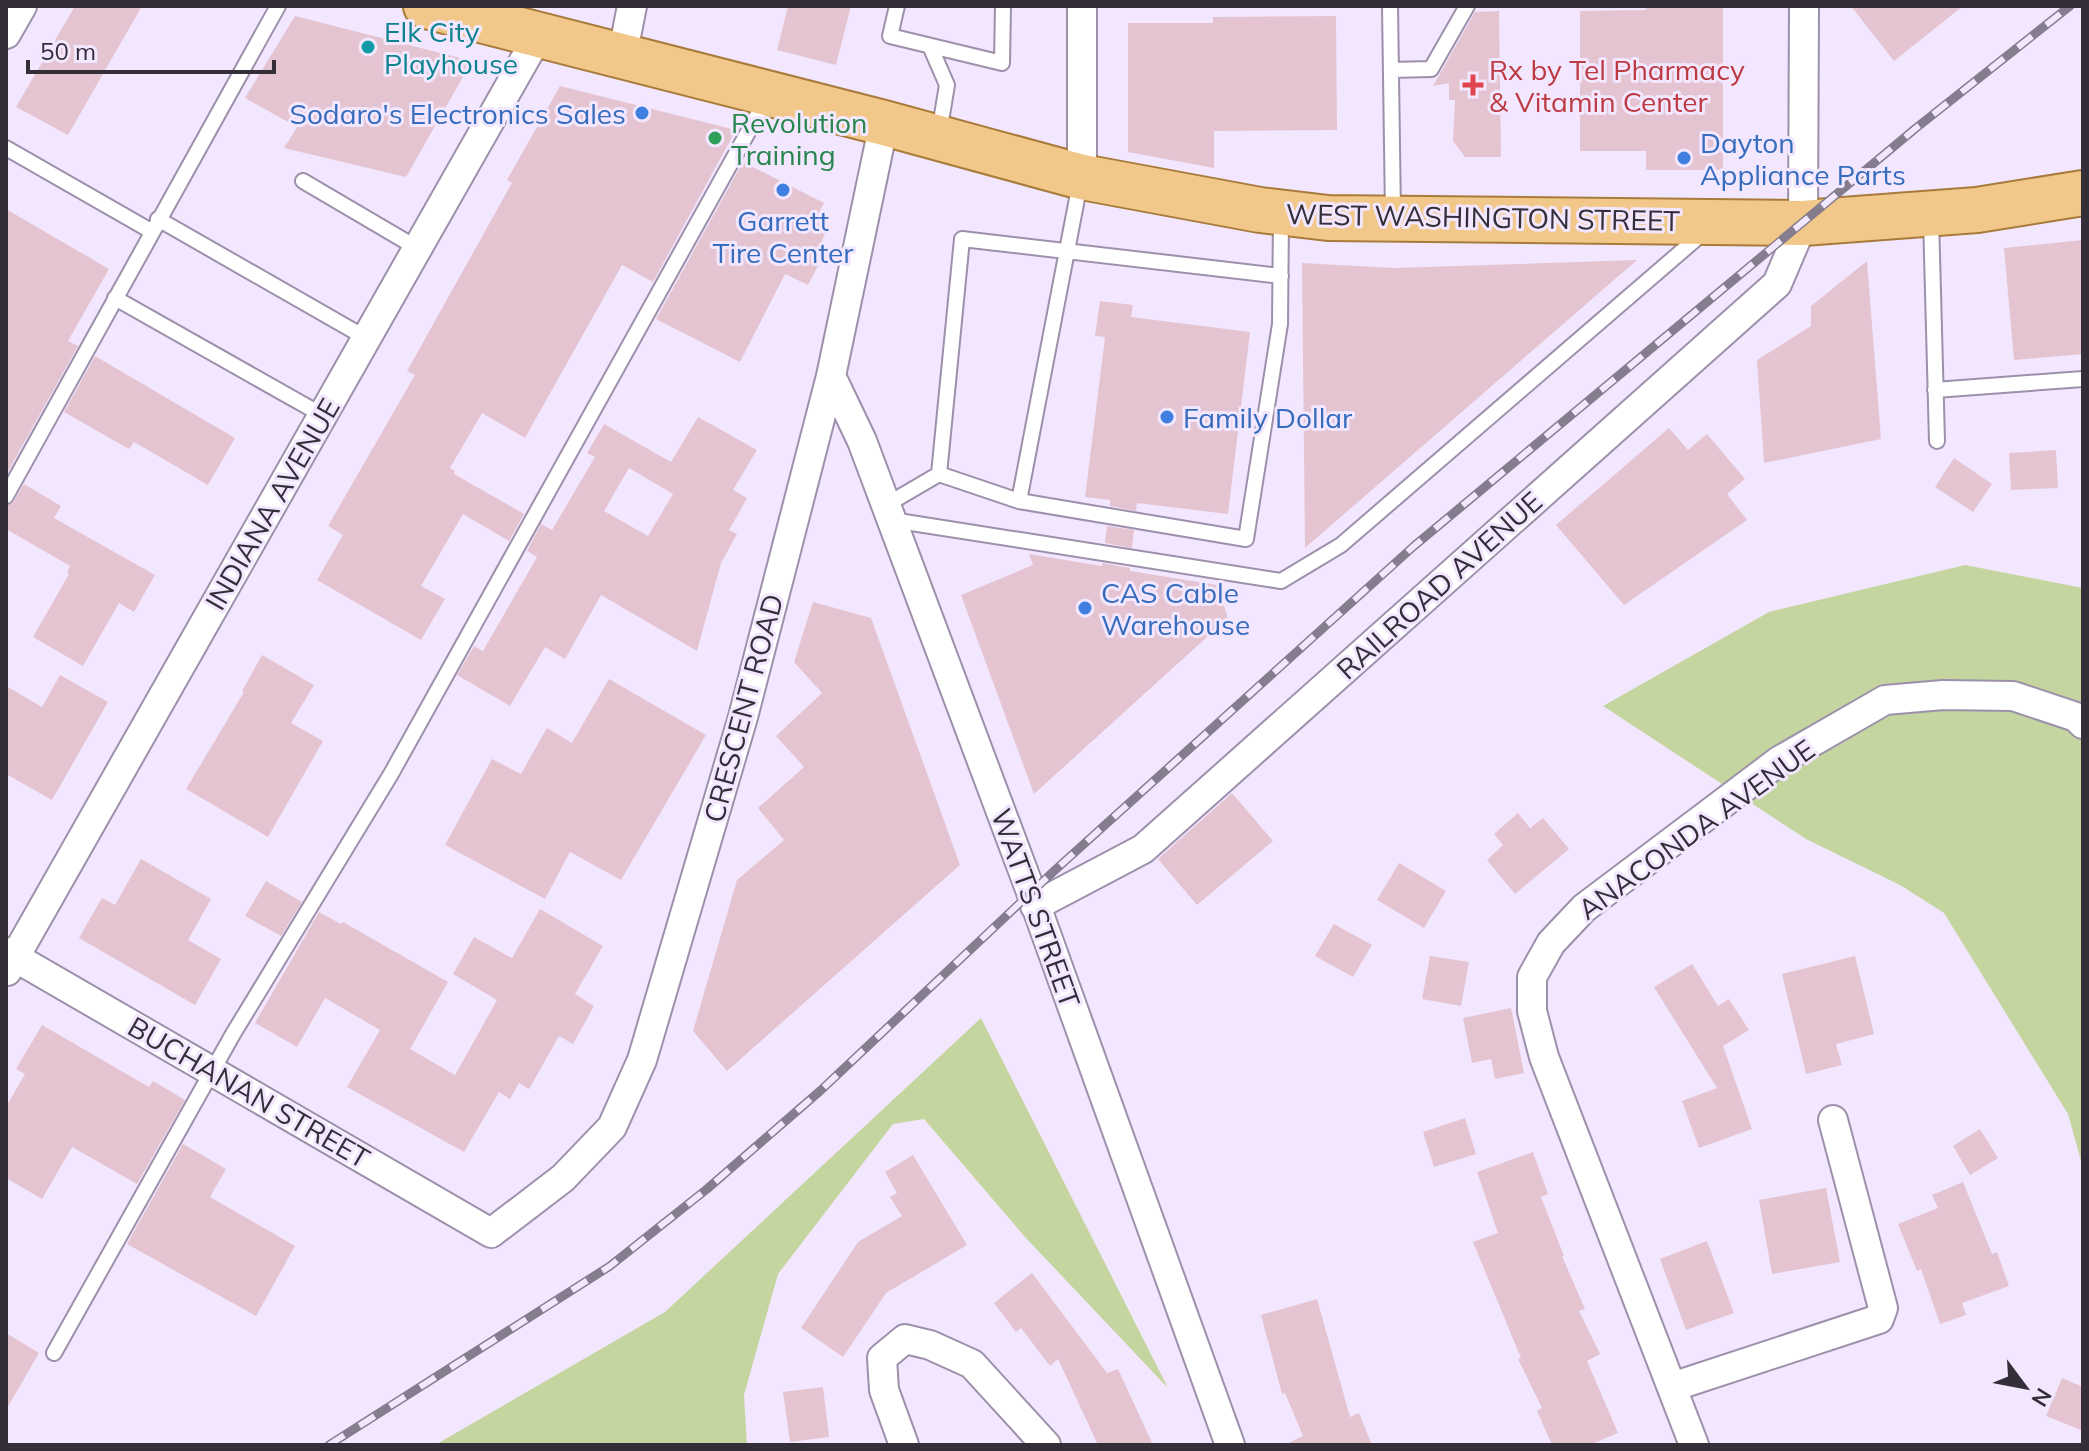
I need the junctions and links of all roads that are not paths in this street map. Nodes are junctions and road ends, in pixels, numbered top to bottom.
1 (22, 6) edge
2 (278, 6) edge
3 (426, 6) edge
4 (632, 6) edge
5 (897, 6) edge
6 (1003, 6) edge
7 (1082, 6) edge
8 (1390, 6) edge
9 (1467, 6) edge
10 (1804, 6) edge
11 (6, 34) edge
12 (538, 36) junction
13 (930, 46) junction
14 (622, 57) junction
15 (1391, 70) junction
16 (770, 95) junction
17 (884, 123) junction
18 (939, 138) junction
19 (6, 148) edge
20 (1082, 177) junction
21 (303, 181) dead end
22 (2083, 193) edge
23 (1281, 212) junction
24 (1931, 213) junction
25 (1393, 219) junction
26 (1715, 222) junction
27 (1803, 223) junction
28 (154, 225) junction
29 (417, 248) junction
30 (1066, 251) junction
31 (1281, 276) junction
32 (115, 298) junction
33 (366, 338) junction
34 (831, 376) junction
35 (2083, 379) edge
36 (1935, 390) junction
37 (322, 415) junction
38 (1937, 441) dead end
39 (939, 474) junction
40 (6, 496) edge
41 (1019, 501) junction
42 (889, 512) junction
43 (2083, 724) edge
44 (1035, 906) junction
45 (9, 960) edge
46 (214, 1071) junction
47 (1833, 1120) dead end
48 (491, 1233) joint
49 (54, 1353) dead end
50 (1672, 1387) junction
51 (904, 1445) edge
52 (1046, 1445) edge
53 (1230, 1445) edge
54 (1694, 1445) edge

1 - 11 street
2 - 28 lane
3 - 12 main road, WEST WASHINGTON STREET
4 - 14 street
5 - 13 lane
6 - 13 lane
7 - 20 street
8 - 15 lane
9 - 15 lane
10 - 27 street
12 - 14 main road, WEST WASHINGTON STREET
12 - 29 street, INDIANA AVENUE
13 - 18 lane
14 - 16 main road, WEST WASHINGTON STREET
15 - 25 lane
16 - 17 main road, WEST WASHINGTON STREET
16 - 46 lane
17 - 18 main road, WEST WASHINGTON STREET
17 - 34 street, CRESCENT ROAD
18 - 20 main road, WEST WASHINGTON STREET
19 - 28 lane
20 - 23 main road, WEST WASHINGTON STREET
20 - 30 lane
21 - 29 lane
22 - 24 main road, WEST WASHINGTON STREET
23 - 25 main road, WEST WASHINGTON STREET
23 - 31 lane
24 - 27 main road, WEST WASHINGTON STREET
24 - 36 lane
25 - 26 main road, WEST WASHINGTON STREET
26 - 27 main road, WEST WASHINGTON STREET
26 - 42 lane
27 - 44 street, RAILROAD AVENUE
28 - 32 lane
28 - 33 lane
29 - 33 street, INDIANA AVENUE
30 - 31 lane
30 - 39 lane
30 - 41 lane
31 - 41 lane
32 - 37 lane
32 - 40 lane
33 - 37 street, INDIANA AVENUE
34 - 42 street, WATTS STREET
34 - 48 street, CRESCENT ROAD
35 - 36 lane
36 - 38 lane
37 - 45 street, INDIANA AVENUE
39 - 41 lane
39 - 42 lane
42 - 44 street, WATTS STREET
43 - 50 street, ANACONDA AVENUE
44 - 53 street, WATTS STREET
45 - 46 street, BUCHANAN STREET
46 - 48 street, BUCHANAN STREET
46 - 49 lane
47 - 50 street
50 - 54 street, ANACONDA AVENUE
51 - 52 street

